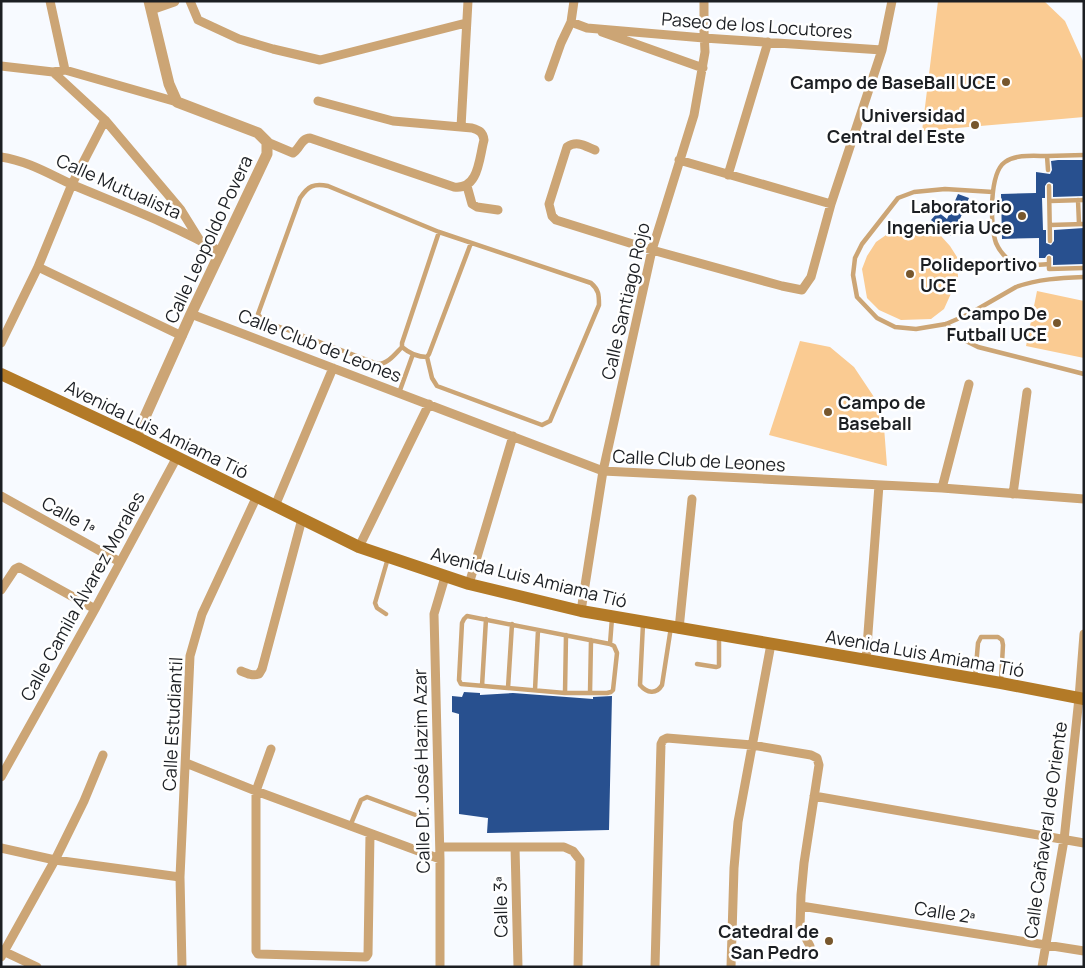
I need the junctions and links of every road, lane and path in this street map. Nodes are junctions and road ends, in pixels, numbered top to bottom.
1 (50, 1) edge
2 (174, 1) edge
3 (190, 1) edge
4 (468, 1) edge
5 (574, 1) edge
6 (704, 1) edge
7 (892, 1) edge
8 (150, 5) edge
9 (571, 22) junction
10 (466, 23) junction
11 (588, 28) junction
12 (704, 38) junction
13 (768, 42) junction
14 (882, 50) junction
15 (1, 66) edge
16 (703, 68) junction
17 (65, 70) junction
18 (53, 72) junction
19 (549, 77) dead end
20 (318, 100) dead end
21 (177, 102) junction
22 (105, 120) junction
23 (461, 127) junction
24 (267, 142) junction
25 (596, 150) dead end
26 (1084, 155) edge
27 (1046, 156) junction
28 (1, 157) edge
29 (679, 160) junction
30 (1048, 170) dead end
31 (728, 175) junction
32 (72, 184) junction
33 (467, 186) junction
34 (1049, 186) dead end
35 (993, 192) junction
36 (1081, 200) edge
37 (1050, 201) junction
38 (831, 204) junction
39 (498, 210) dead end
40 (1081, 224) edge
41 (1050, 225) junction
42 (439, 232) junction
43 (200, 240) junction
44 (1050, 241) dead end
45 (471, 243) junction
46 (652, 250) junction
47 (221, 252) junction
48 (1049, 258) dead end
49 (1049, 264) junction
50 (38, 268) junction
51 (1084, 268) edge
52 (1084, 277) edge
53 (192, 314) junction
54 (946, 324) junction
55 (182, 336) junction
56 (1, 343) edge
57 (402, 347) junction
58 (413, 354) junction
59 (427, 357) junction
60 (333, 368) junction
61 (1, 374) edge
62 (1084, 374) edge
63 (969, 384) dead end
64 (1027, 392) dead end
65 (399, 393) junction
66 (429, 404) junction
67 (513, 436) junction
68 (136, 437) junction
69 (177, 457) junction
70 (603, 471) junction
71 (879, 485) junction
72 (942, 488) junction
73 (1013, 494) junction
74 (1, 496) edge
75 (257, 496) junction
76 (692, 499) dead end
77 (1084, 499) edge
78 (276, 506) junction
79 (302, 519) junction
80 (359, 547) junction
81 (388, 557) junction
82 (120, 562) junction
83 (445, 576) junction
84 (469, 584) junction
85 (1, 590) edge
86 (95, 609) junction
87 (581, 611) junction
88 (386, 614) dead end
89 (612, 617) junction
90 (486, 619) junction
91 (643, 622) junction
92 (512, 624) junction
93 (675, 628) junction
94 (538, 630) junction
95 (1084, 634) edge
96 (566, 635) junction
97 (719, 635) junction
98 (591, 640) junction
99 (610, 644) junction
100 (772, 644) junction
101 (866, 660) junction
102 (697, 664) dead end
103 (241, 672) dead end
104 (975, 680) junction
105 (1001, 683) junction
106 (482, 686) junction
107 (508, 688) junction
108 (535, 690) junction
109 (565, 693) junction
110 (590, 693) junction
111 (1081, 699) edge
112 (752, 745) junction
113 (271, 748) dead end
114 (104, 755) dead end
115 (186, 763) junction
116 (1, 776) edge
117 (256, 791) junction
118 (814, 796) junction
119 (421, 817) dead end
120 (350, 826) junction
121 (370, 834) junction
122 (1064, 840) junction
123 (1084, 843) edge
124 (440, 847) junction
125 (515, 847) junction
126 (1, 848) edge
127 (440, 859) junction
128 (55, 860) junction
129 (180, 876) junction
130 (801, 906) junction
131 (1046, 945) junction
132 (810, 946) dead end
133 (1084, 951) edge
134 (2, 953) edge
135 (37, 967) edge
136 (182, 967) edge
137 (440, 967) edge
138 (518, 967) edge
139 (578, 967) edge
140 (655, 967) edge
141 (731, 967) edge
142 (1042, 967) edge

1 - 17 street
2 - 8 street
3 - 10 street
4 - 10 street
5 - 9 street
6 - 12 street, Calle Santiago Rojo
7 - 14 street
8 - 21 street
9 - 11 street, Paseo de los Locutores
9 - 19 street
10 - 23 street
11 - 12 street, Paseo de los Locutores
11 - 16 street
12 - 13 street, Paseo de los Locutores
12 - 16 street, Calle Santiago Rojo
13 - 14 street, Paseo de los Locutores
13 - 31 street
14 - 38 street
15 - 18 street
16 - 29 street, Calle Santiago Rojo
17 - 18 street
17 - 21 street, Calle Leopoldo Povera
18 - 22 street
20 - 23 street
21 - 24 street, Calle Leopoldo Povera
22 - 32 street
22 - 43 street
23 - 33 street
24 - 33 street
24 - 47 street, Calle Leopoldo Povera
25 - 46 street
26 - 27 lane
27 - 30 lane
27 - 35 lane
28 - 32 street, Calle Mutualista
29 - 31 street
29 - 46 street, Calle Santiago Rojo
31 - 38 street
32 - 43 street, Calle Mutualista
32 - 50 street
33 - 39 street
34 - 37 lane
35 - 49 lane
35 - 54 lane
36 - 37 lane
36 - 40 lane
37 - 41 lane
38 - 46 street
40 - 41 lane
41 - 44 lane
42 - 45 lane
42 - 57 lane
42 - 57 lane
43 - 47 street, Calle Mutualista
45 - 59 lane
45 - 59 lane
46 - 70 street, Calle Santiago Rojo
47 - 53 street, Calle Leopoldo Povera
48 - 49 lane
49 - 51 lane
50 - 55 street
50 - 56 street
52 - 54 lane
53 - 55 street, Calle Leopoldo Povera
53 - 60 street, Calle Club de Leones
54 - 62 lane
55 - 68 street, Calle Leopoldo Povera
57 - 58 lane
58 - 59 lane
58 - 65 lane
60 - 65 street, Calle Club de Leones
60 - 78 street
61 - 68 main road, Avenida Luis Amiama Tió
63 - 72 street
64 - 73 street
65 - 66 street, Calle Club de Leones
66 - 67 street, Calle Club de Leones
66 - 80 street
67 - 70 street, Calle Club de Leones
67 - 84 street
68 - 69 main road, Avenida Luis Amiama Tió
69 - 75 main road, Avenida Luis Amiama Tió
69 - 82 street, Calle Camila Álvarez Morales
70 - 71 street, Calle Club de Leones
70 - 87 street, Calle Santiago Rojo
71 - 72 street, Calle Club de Leones
71 - 101 street
72 - 73 street, Calle Club de Leones
73 - 77 street, Calle Club de Leones
74 - 82 street, Calle 1ª
75 - 78 main road, Avenida Luis Amiama Tió
75 - 115 street, Calle Estudiantil
76 - 93 street
78 - 79 main road, Avenida Luis Amiama Tió
79 - 80 main road, Avenida Luis Amiama Tió
79 - 103 street
80 - 81 main road, Avenida Luis Amiama Tió
81 - 83 main road, Avenida Luis Amiama Tió
81 - 88 lane
82 - 86 street, Calle Camila Álvarez Morales
83 - 84 main road, Avenida Luis Amiama Tió
83 - 124 street, Calle Dr. José Hazim Azar
84 - 87 main road, Avenida Luis Amiama Tió
85 - 86 street
86 - 116 street, Calle Camila Álvarez Morales
87 - 89 main road, Avenida Luis Amiama Tió
89 - 91 main road, Avenida Luis Amiama Tió
89 - 99 lane
90 - 92 lane
90 - 106 lane
90 - 106 lane
91 - 93 main road, Avenida Luis Amiama Tió
91 - 93 lane
92 - 94 lane
92 - 107 lane
93 - 97 main road, Avenida Luis Amiama Tió
94 - 96 lane
94 - 108 lane
95 - 111 street
96 - 98 lane
96 - 109 lane
97 - 100 main road, Avenida Luis Amiama Tió
97 - 102 lane
98 - 99 lane
98 - 110 lane
99 - 110 lane
100 - 101 main road, Avenida Luis Amiama Tió
100 - 112 street
101 - 104 main road, Avenida Luis Amiama Tió
104 - 105 main road, Avenida Luis Amiama Tió
104 - 105 lane
105 - 111 main road, Avenida Luis Amiama Tió
106 - 107 lane
107 - 108 lane
108 - 109 lane
109 - 110 lane
111 - 122 street, Calle Cañaveral de Oriente
112 - 118 street
112 - 140 street
112 - 141 street
113 - 117 street
114 - 128 street
115 - 117 street
115 - 129 street, Calle Estudiantil
117 - 120 street
117 - 121 street
118 - 122 street
118 - 130 street
119 - 120 lane
120 - 121 street
121 - 127 street
122 - 123 street
122 - 131 street, Calle Cañaveral de Oriente
124 - 125 street
124 - 127 street, Calle Dr. José Hazim Azar
125 - 138 street, Calle 3ª
125 - 139 street
126 - 128 street
127 - 137 street, Calle Dr. José Hazim Azar
128 - 129 street
128 - 134 street
129 - 136 street, Calle Estudiantil
130 - 131 street, Calle 2ª
130 - 132 street
131 - 133 street, Calle 2ª
131 - 142 street, Calle Cañaveral de Oriente
134 - 135 street

